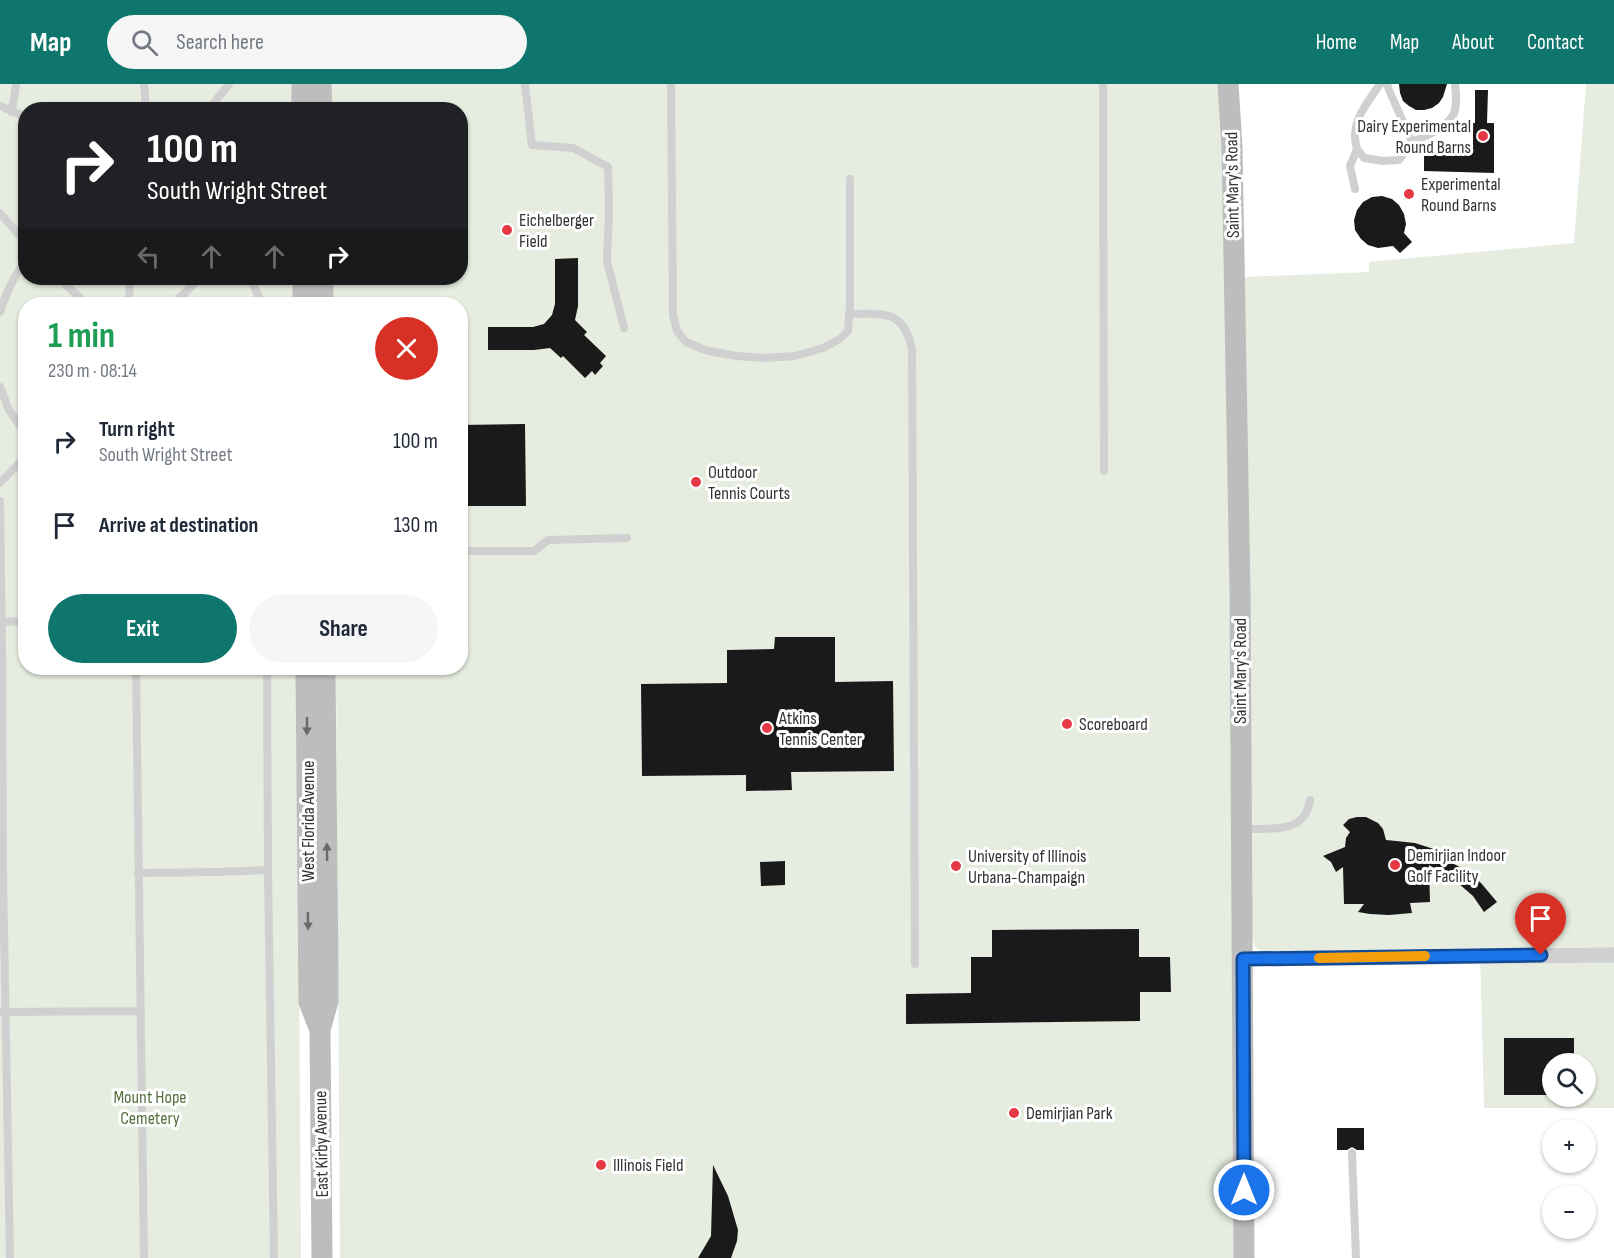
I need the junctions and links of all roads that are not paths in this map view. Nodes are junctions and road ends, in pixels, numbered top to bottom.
1 (16, 84) edge
2 (144, 84) edge
3 (229, 84) edge
4 (302, 84) edge
5 (321, 84) edge
6 (525, 84) edge
7 (671, 84) edge
8 (1103, 84) edge
9 (1228, 84) edge
10 (1380, 84) edge
11 (1387, 84) edge
12 (1455, 84) edge
13 (145, 102) edge
14 (215, 102) edge
15 (302, 102) edge
16 (322, 102) edge
17 (0, 106) edge
18 (12, 112) junction
19 (18, 114) edge
20 (1412, 142) junction
21 (1357, 149) junction
22 (850, 179) dead end
23 (1355, 189) dead end
24 (0, 213) edge
25 (18, 236) edge
26 (18, 270) edge
27 (66, 285) edge
28 (193, 285) edge
29 (79, 297) edge
30 (180, 297) edge
31 (0, 312) edge
32 (849, 314) junction
33 (624, 328) dead end
34 (0, 387) edge
35 (18, 423) edge
36 (18, 464) edge
37 (1104, 471) dead end
38 (0, 483) edge
39 (0, 501) edge
40 (627, 538) dead end
41 (468, 551) edge
42 (18, 621) edge
43 (1, 622) edge
44 (136, 675) edge
45 (267, 675) edge
46 (306, 675) edge
47 (325, 675) edge
48 (1310, 800) dead end
49 (1242, 829) junction
50 (268, 870) junction
51 (138, 873) junction
52 (1614, 955) edge
53 (1243, 959) junction
54 (915, 964) dead end
55 (319, 974) junction
56 (140, 1011) junction
57 (3, 1012) edge
58 (1352, 1153) dead end
59 (10, 1258) edge
60 (144, 1258) edge
61 (274, 1258) edge
62 (322, 1258) edge
63 (1244, 1258) edge
64 (1356, 1258) edge

1 - 18 lane
2 - 13 lane
3 - 14 lane
4 - 15 street
5 - 16 street
6 - 33 lane
7 - 32 lane
8 - 37 lane
9 - 49 street, Saint Mary's Road
10 - 21 lane
11 - 20 lane
12 - 20 lane
17 - 18 lane
18 - 19 lane
20 - 21 lane
21 - 23 lane
22 - 32 lane
24 - 25 lane
26 - 31 lane
27 - 29 lane
28 - 30 lane
32 - 54 lane
34 - 35 lane
36 - 38 lane
39 - 43 lane
40 - 41 lane
42 - 43 lane
43 - 57 lane
44 - 51 lane
45 - 50 lane
46 -> 55 street, West Florida Avenue
55 -> 47 street, West Florida Avenue
48 - 49 lane
49 - 53 street, Saint Mary's Road
50 - 51 lane
50 - 61 lane
51 - 56 lane
52 - 53 street
53 - 63 street, Saint Mary's Road
55 - 62 street, East Kirby Avenue
56 - 57 lane
56 - 60 lane
57 - 59 lane
58 - 64 lane

